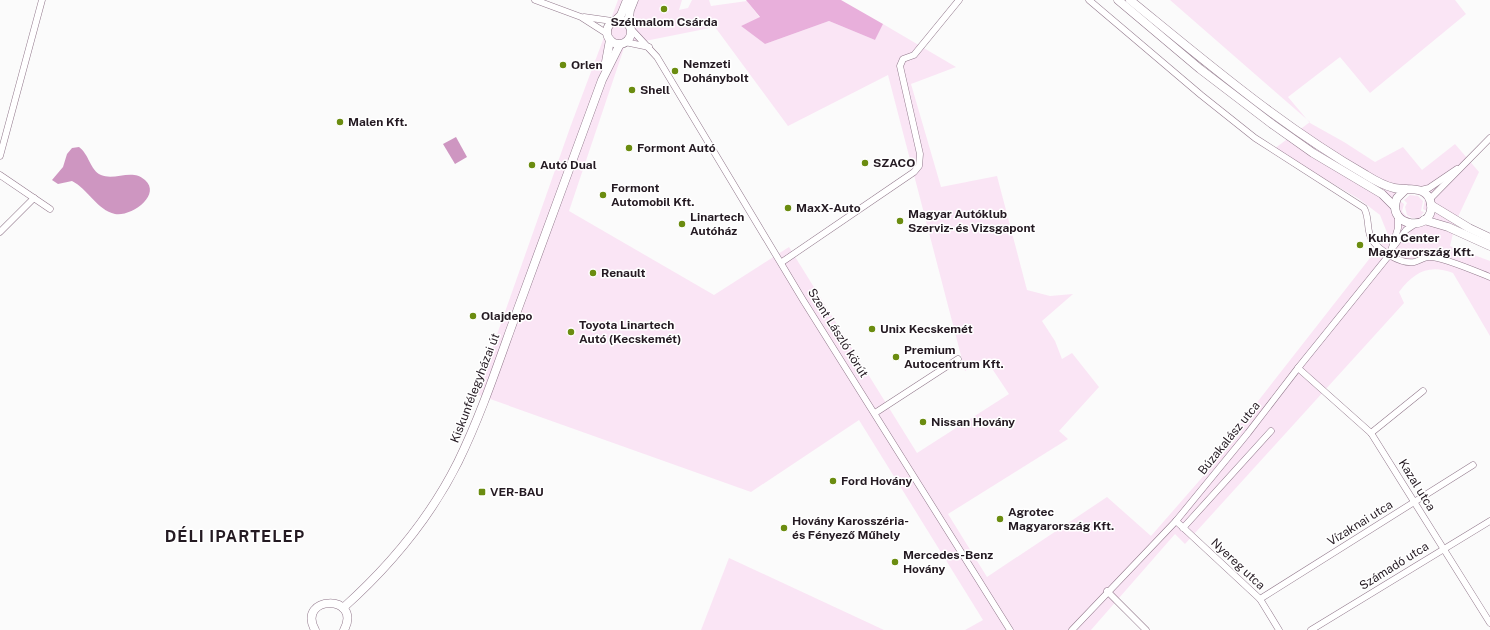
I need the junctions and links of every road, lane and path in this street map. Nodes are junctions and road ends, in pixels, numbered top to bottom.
1 (42, 0) edge
2 (535, 0) edge
3 (627, 0) edge
4 (634, 0) edge
5 (959, 0) edge
6 (1089, 0) edge
7 (1118, 0) edge
8 (1130, 0) edge
9 (581, 17) junction
10 (614, 20) junction
11 (630, 26) junction
12 (608, 37) junction
13 (623, 43) junction
14 (649, 47) junction
15 (602, 80) junction
16 (1490, 138) edge
17 (0, 156) edge
18 (1462, 166) junction
19 (0, 175) edge
20 (1406, 189) junction
21 (1421, 190) junction
22 (34, 198) junction
23 (1430, 202) junction
24 (50, 209) dead end
25 (1397, 211) junction
26 (1424, 220) junction
27 (1415, 224) junction
28 (0, 232) edge
29 (1490, 238) edge
30 (1490, 246) edge
31 (1391, 251) junction
32 (782, 262) junction
33 (1490, 277) edge
34 (958, 359) dead end
35 (1298, 368) junction
36 (1423, 391) dead end
37 (875, 413) junction
38 (1271, 431) dead end
39 (1371, 433) junction
40 (1473, 465) dead end
41 (1414, 502) junction
42 (1176, 521) junction
43 (1490, 521) edge
44 (1183, 528) junction
45 (1443, 548) junction
46 (1107, 591) junction
47 (1260, 599) junction
48 (343, 608) junction
49 (1490, 623) edge
50 (314, 630) edge
51 (344, 630) edge
52 (1010, 630) edge
53 (1072, 630) edge
54 (1146, 630) edge
55 (1279, 630) edge
56 (1311, 630) edge

1 - 17 street
2 - 9 street
3 - 10 main road
4 - 11 main road
5 - 32 street
6 - 31 street
7 - 25 main road
8 - 20 main road
9 - 10 street
9 - 12 street
10 - 11 main road
10 - 12 main road
11 - 13 main road
11 - 14 street, Szent László körút
12 - 13 main road
12 - 15 main road, Kiskunfélegyházai út
13 - 14 street
13 - 15 main road, Kiskunfélegyházai út
14 - 32 street, Szent László körút
15 - 48 main road, Kiskunfélegyházai út
16 - 18 street
18 - 21 street
18 - 23 street
19 - 22 street
20 - 21 main road
20 - 25 main road
21 - 23 main road
22 - 24 street
22 - 28 street
23 - 26 main road
23 - 29 main road
25 - 27 main road
25 - 31 street, Búzakalász utca
26 - 27 main road
26 - 30 main road
27 - 31 street, Búzakalász utca
31 - 33 street
31 - 35 street, Búzakalász utca
32 - 37 street, Szent László körút
34 - 37 street
35 - 39 street, Kazal utca
35 - 42 street, Búzakalász utca
36 - 39 street
37 - 52 street, Szent László körút
38 - 44 street, Búzakalász utca
39 - 41 street, Kazal utca
40 - 41 street, Vízaknai utca
41 - 45 street, Kazal utca
41 - 47 street, Vízaknai utca
42 - 44 street, Nyereg utca
42 - 46 street, Búzakalász utca
43 - 45 street, Számadó utca
44 - 47 street, Nyereg utca
45 - 49 street, Kazal utca
45 - 56 street, Számadó utca
46 - 53 street, Búzakalász utca
46 - 54 street
47 - 55 street, Nyereg utca
48 - 50 main road
48 - 51 main road

